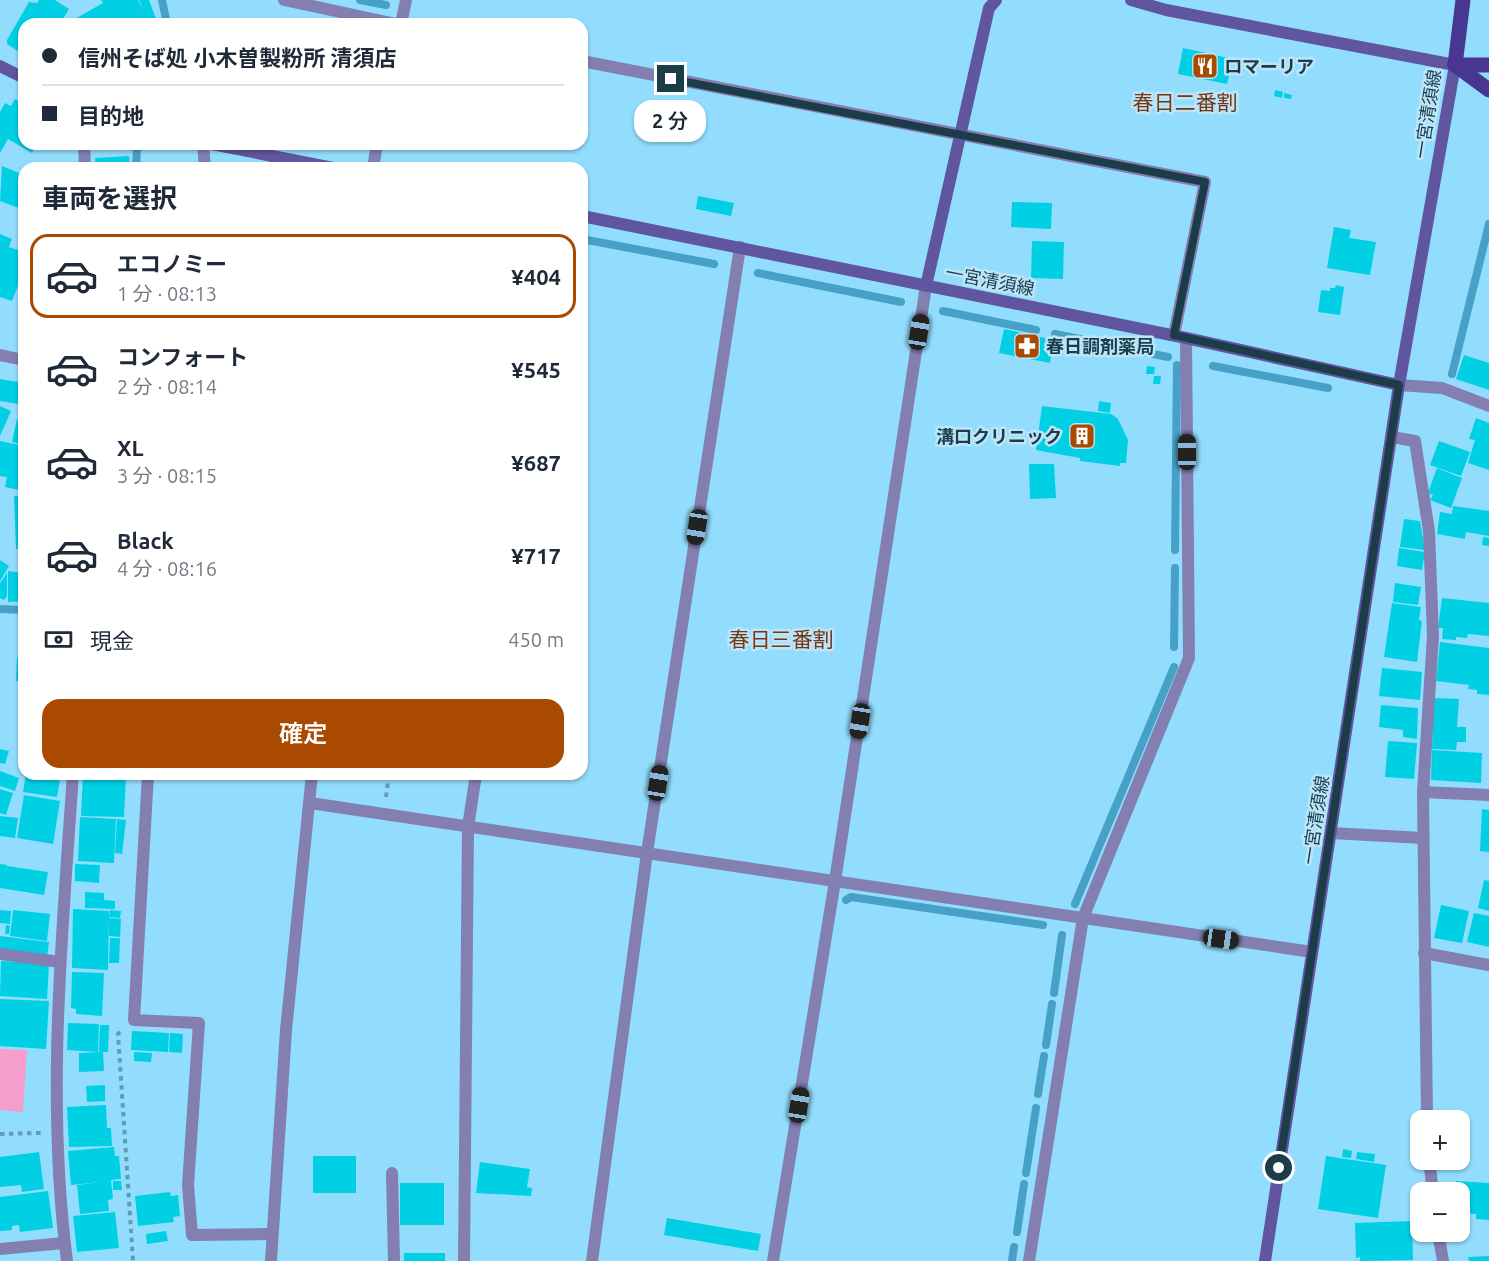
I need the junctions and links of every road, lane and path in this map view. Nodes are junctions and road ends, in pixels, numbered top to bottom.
1 (284, 0) edge
2 (406, 0) edge
3 (996, 0) edge
4 (1131, 0) edge
5 (1463, 0) edge
6 (1167, 5) edge
7 (370, 18) edge
8 (401, 18) edge
9 (588, 62) edge
10 (1489, 64) edge
11 (1455, 65) junction
12 (0, 66) edge
13 (18, 75) edge
14 (1489, 90) edge
15 (960, 136) junction
16 (242, 150) edge
17 (303, 162) edge
18 (588, 217) edge
19 (740, 247) junction
20 (926, 286) junction
21 (1180, 336) junction
22 (0, 355) edge
23 (18, 359) edge
24 (1399, 385) junction
25 (1489, 405) edge
26 (1392, 437) junction
27 (73, 780) edge
28 (148, 780) edge
29 (312, 780) edge
30 (475, 780) edge
31 (1423, 792) junction
32 (1489, 795) edge
33 (310, 803) junction
34 (468, 827) junction
35 (1331, 833) junction
36 (1423, 838) junction
37 (647, 853) junction
38 (835, 881) junction
39 (1083, 918) junction
40 (1312, 952) junction
41 (1424, 953) junction
42 (0, 954) edge
43 (60, 962) junction
44 (1489, 965) edge
45 (134, 1020) junction
46 (1427, 1110) edge
47 (56, 1133) junction
48 (0, 1134) edge
49 (392, 1173) dead end
50 (271, 1234) junction
51 (64, 1242) junction
52 (1440, 1242) edge
53 (0, 1249) edge
54 (67, 1261) edge
55 (133, 1261) edge
56 (271, 1261) edge
57 (394, 1261) edge
58 (464, 1261) edge
59 (592, 1261) edge
60 (773, 1261) edge
61 (1029, 1261) edge
62 (1265, 1261) edge
63 (1443, 1261) edge

1 - 7 street
2 - 8 street
3 - 15 main road, 一宮清須線
4 - 6 main road, 一宮清須線
5 - 11 main road
6 - 11 main road, 一宮清須線
9 - 15 street
10 - 11 main road
11 - 14 main road
11 - 24 main road, 一宮清須線
12 - 13 main road
15 - 20 main road, 一宮清須線
15 - 21 street
16 - 17 main road
18 - 19 main road, 一宮清須線
19 - 20 main road, 一宮清須線
19 - 37 street
20 - 21 main road, 一宮清須線
20 - 38 street
21 - 24 main road, 一宮清須線
21 - 39 street
22 - 23 street
24 - 25 street
24 - 26 main road, 一宮清須線
26 - 31 street
26 - 35 main road, 一宮清須線
27 - 43 street
28 - 45 street
29 - 33 street
30 - 34 street
31 - 32 street
31 - 36 street
33 - 34 street
33 - 50 street
34 - 37 street
34 - 58 street
35 - 36 street
35 - 40 main road, 一宮清須線
36 - 41 street
37 - 38 street
37 - 59 street
38 - 39 street
38 - 60 street
39 - 40 street
39 - 61 street
40 - 62 main road, 一宮清須線
41 - 44 street
41 - 46 street
42 - 43 street
43 - 47 street
45 - 50 street
45 - 55 path
47 - 48 path
47 - 51 street
49 - 57 street
50 - 56 street
51 - 53 street
51 - 54 street
52 - 63 street

